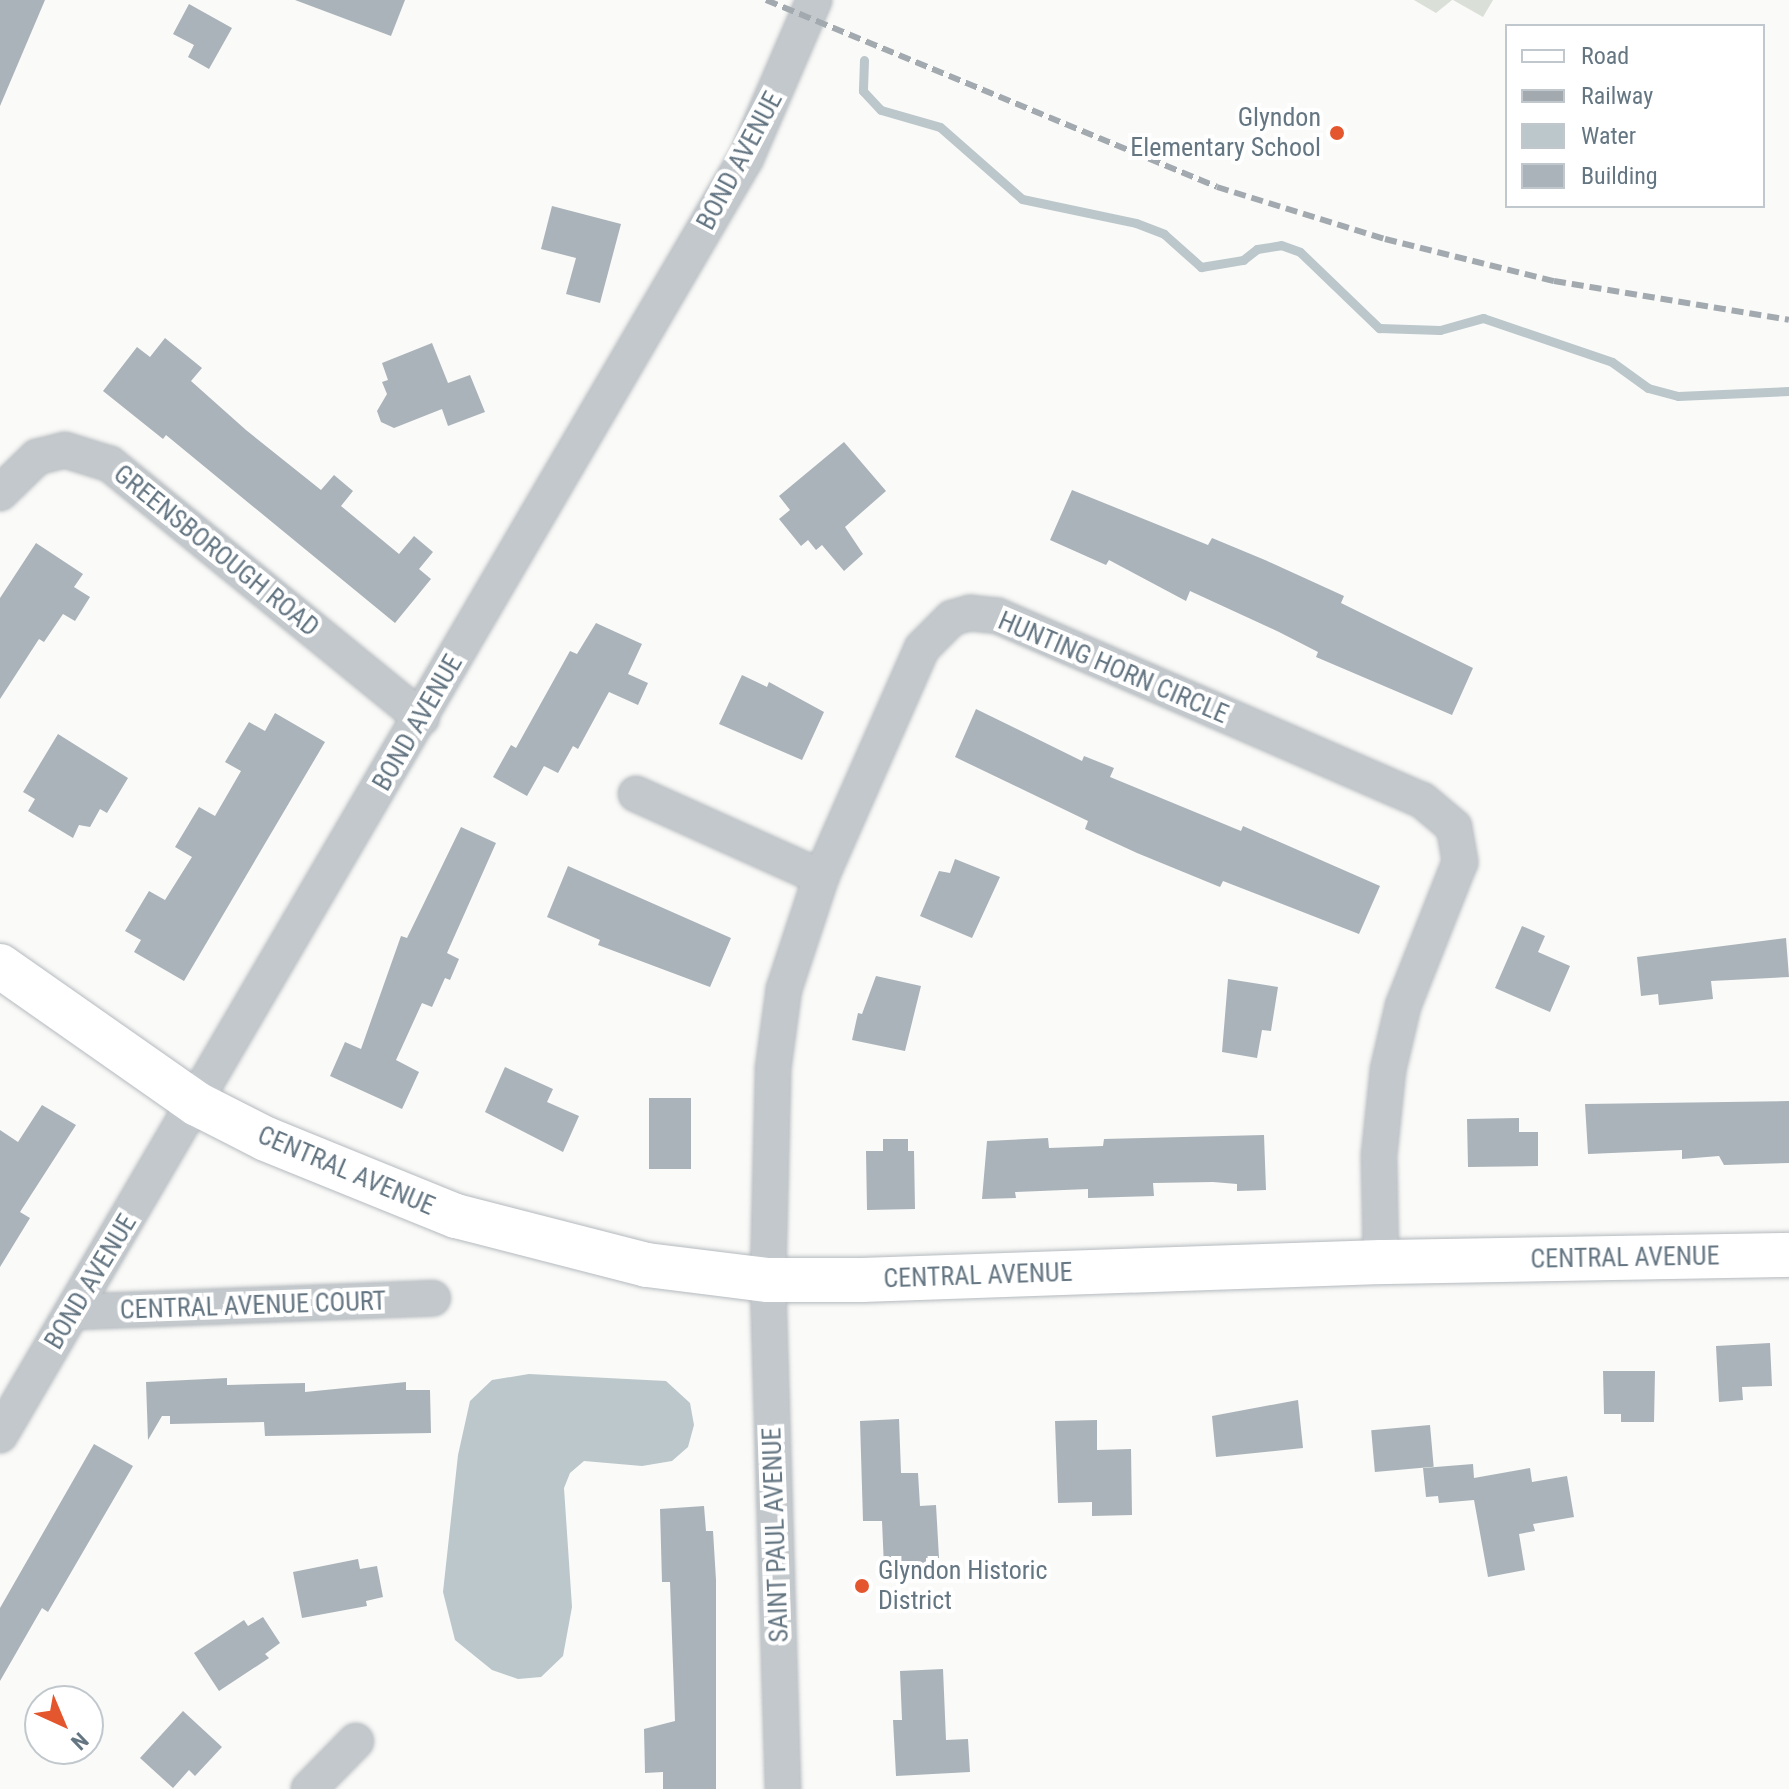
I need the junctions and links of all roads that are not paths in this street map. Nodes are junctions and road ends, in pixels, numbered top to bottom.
1 (814, 0) edge
2 (0, 493) edge
3 (421, 718) junction
4 (636, 794) dead end
5 (821, 877) junction
6 (0, 966) edge
7 (197, 1104) junction
8 (1789, 1255) edge
9 (1381, 1262) junction
10 (768, 1280) junction
11 (433, 1298) dead end
12 (73, 1312) junction
13 (0, 1435) edge
14 (356, 1741) dead end
15 (309, 1789) edge
16 (783, 1789) edge

1 - 3 street, BOND AVENUE
2 - 3 street, GREENSBOROUGH ROAD
3 - 7 street, BOND AVENUE
4 - 5 street
5 - 9 street, HUNTING HORN CIRCLE
5 - 10 street, HUNTING HORN CIRCLE
6 - 7 main road, CENTRAL AVENUE
7 - 10 main road, CENTRAL AVENUE
7 - 12 street, BOND AVENUE
8 - 9 main road, CENTRAL AVENUE
9 - 10 main road, CENTRAL AVENUE
10 - 16 street, SAINT PAUL AVENUE
11 - 12 street, CENTRAL AVENUE COURT
12 - 13 street, BOND AVENUE
14 - 15 street

